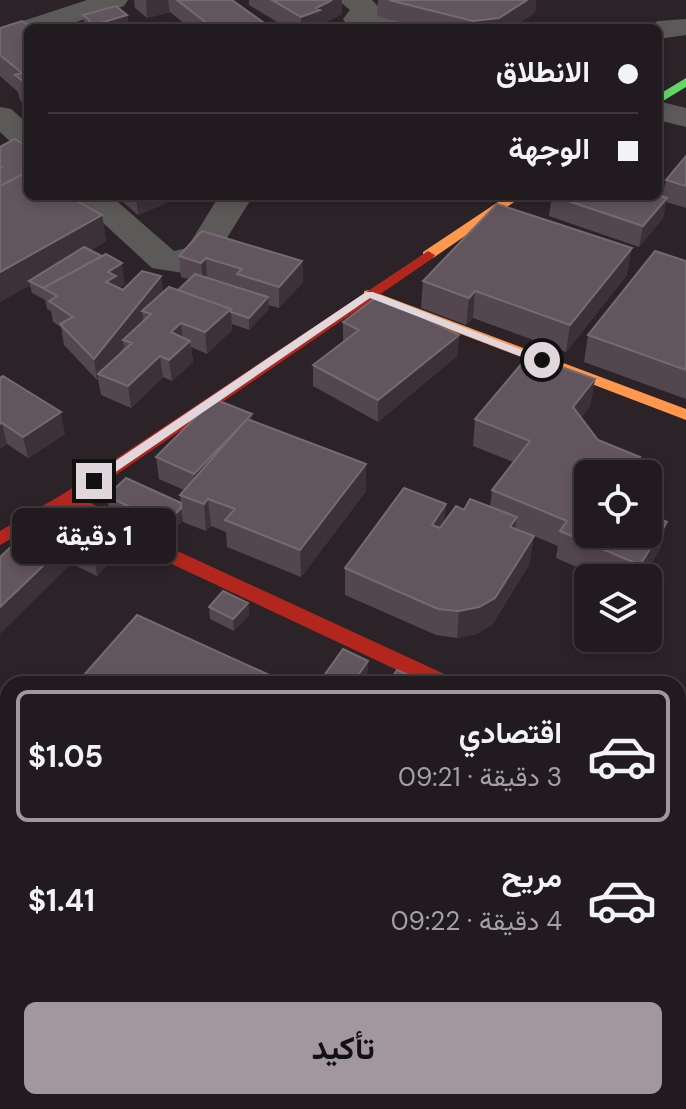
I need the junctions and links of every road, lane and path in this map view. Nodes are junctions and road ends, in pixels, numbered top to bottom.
1 (114, 0) edge
2 (664, 0) edge
3 (686, 11) edge
4 (353, 16) edge
5 (41, 24) edge
6 (382, 24) edge
7 (686, 27) edge
8 (24, 30) edge
9 (662, 30) edge
10 (0, 38) edge
11 (686, 82) edge
12 (662, 97) edge
13 (662, 111) edge
14 (0, 116) edge
15 (686, 118) edge
16 (24, 137) edge
17 (95, 200) edge
18 (234, 200) edge
19 (510, 200) edge
20 (369, 294) junction
21 (686, 415) edge
22 (69, 498) junction
23 (0, 539) edge
24 (429, 676) edge

1 - 5 street
2 - 3 street
4 - 6 street
7 - 9 street
8 - 10 street
11 - 12 street
13 - 15 street
14 - 16 street
17 - 18 street
19 - 20 street
20 - 21 street
20 - 22 street
22 - 23 street
22 - 24 street

